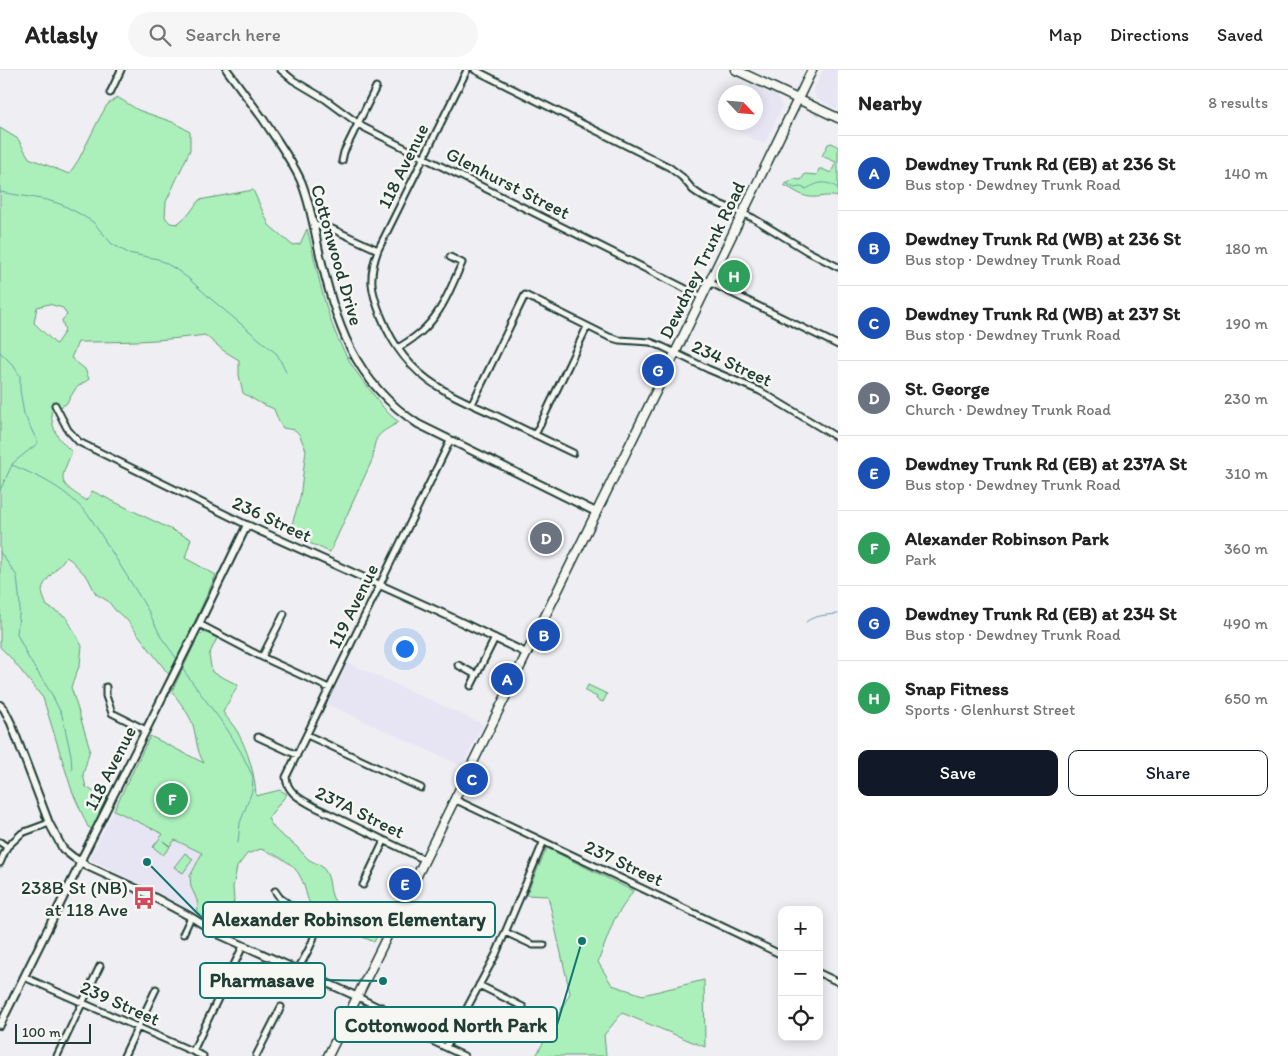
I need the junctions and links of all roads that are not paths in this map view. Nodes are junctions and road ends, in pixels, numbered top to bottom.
1 (121, 70) edge
2 (227, 70) edge
3 (281, 70) edge
4 (467, 70) edge
5 (475, 70) edge
6 (736, 70) edge
7 (812, 70) edge
8 (376, 87) dead end
9 (110, 93) dead end
10 (798, 98) junction
11 (838, 118) edge
12 (357, 123) junction
13 (424, 158) junction
14 (342, 161) dead end
15 (742, 213) junction
16 (314, 225) junction
17 (378, 250) junction
18 (450, 257) dead end
19 (838, 267) edge
20 (709, 282) junction
21 (702, 297) junction
22 (587, 327) junction
23 (838, 345) edge
24 (398, 348) junction
25 (675, 353) junction
26 (472, 404) junction
27 (55, 405) dead end
28 (535, 435) junction
29 (838, 438) edge
30 (450, 441) junction
31 (573, 453) dead end
32 (596, 512) junction
33 (247, 525) junction
34 (380, 585) junction
35 (284, 614) dead end
36 (199, 624) junction
37 (495, 638) junction
38 (526, 653) junction
39 (262, 657) junction
40 (458, 665) dead end
41 (476, 675) junction
42 (470, 686) dead end
43 (106, 687) dead end
44 (329, 688) junction
45 (0, 705) edge
46 (146, 730) junction
47 (307, 735) junction
48 (258, 737) dead end
49 (297, 755) junction
50 (287, 785) joint
51 (421, 788) dead end
52 (454, 799) junction
53 (49, 823) junction
54 (384, 841) junction
55 (0, 842) edge
56 (543, 842) junction
57 (7, 847) junction
58 (425, 860) junction
59 (80, 862) junction
60 (0, 863) edge
61 (363, 885) dead end
62 (275, 891) dead end
63 (191, 917) junction
64 (505, 932) junction
65 (183, 934) dead end
66 (544, 945) dead end
67 (243, 946) junction
68 (778, 953) edge
69 (100, 966) dead end
70 (298, 969) junction
71 (823, 975) edge
72 (24, 977) junction
73 (838, 982) edge
74 (479, 985) junction
75 (156, 989) dead end
76 (358, 997) junction
77 (82, 1003) junction
78 (281, 1007) dead end
79 (523, 1007) dead end
80 (0, 1025) edge
81 (138, 1027) junction
82 (446, 1047) junction
83 (192, 1051) junction
84 (57, 1056) edge
85 (124, 1056) edge
86 (203, 1056) edge
87 (256, 1056) edge
88 (328, 1056) edge
89 (464, 1056) edge

1 - 9 street
2 - 16 street, Cottonwood Drive
3 - 12 street, Glenhurst Street
4 - 13 street, 118 Avenue
5 - 15 street
6 - 10 main road
7 - 10 main road, Dewdney Trunk Road
8 - 12 street
10 - 11 main road
10 - 15 main road, Dewdney Trunk Road
12 - 13 street, Glenhurst Street
12 - 14 street
13 - 17 street, 118 Avenue
13 - 21 street, Glenhurst Street
15 - 19 street
15 - 20 main road, Dewdney Trunk Road
16 - 17 street
16 - 30 street, Cottonwood Drive
17 - 24 street, 118 Avenue
18 - 24 street
20 - 21 main road, Dewdney Trunk Road
20 - 23 street
21 - 25 main road, Dewdney Trunk Road
22 - 25 street, 234 Street
22 - 26 street, 234 Street
22 - 28 street
24 - 26 street
25 - 29 street, 234 Street
25 - 32 main road, Dewdney Trunk Road
26 - 28 street
27 - 33 street, 236 Street
28 - 31 street
30 - 32 street, Cottonwood Drive
30 - 34 street, 119 Avenue
32 - 38 main road, Dewdney Trunk Road
33 - 34 street, 236 Street
33 - 36 street, 118 Avenue
34 - 37 street, 236 Street
34 - 44 street, 119 Avenue
35 - 39 street
36 - 39 street
36 - 46 street, 118 Avenue
37 - 38 street, 236 Street
37 - 41 street
38 - 52 main road, Dewdney Trunk Road
39 - 44 street
40 - 41 street
41 - 42 street
43 - 46 street
44 - 47 street, 119 Avenue
45 - 53 street
46 - 59 street, 118 Avenue
47 - 49 street, 119 Avenue
47 - 51 street
48 - 49 street
49 - 50 street, 119 Avenue
50 - 54 street, 237A Street
52 - 56 street, 237 Street
52 - 58 main road, Dewdney Trunk Road
53 - 57 street
53 - 59 street
54 - 58 street, 237A Street
54 - 61 street
55 - 57 street
56 - 64 street
56 - 68 street, 237 Street
57 - 60 street
58 - 76 main road, Dewdney Trunk Road
59 - 63 street
59 - 72 street, 118 Avenue
62 - 70 street
63 - 65 street
63 - 67 street
64 - 66 street
64 - 74 street
67 - 70 street
67 - 83 street
69 - 77 street
70 - 76 street
71 - 73 street
72 - 77 street, 239 Street
72 - 80 street, 118 Avenue
74 - 79 street
74 - 82 street
75 - 81 street
76 - 82 street
76 - 88 main road, Dewdney Trunk Road
77 - 81 street, 239 Street
77 - 84 street
78 - 87 street
81 - 83 street, 239 Street
81 - 85 street
82 - 89 street
83 - 86 street, 239 Street

